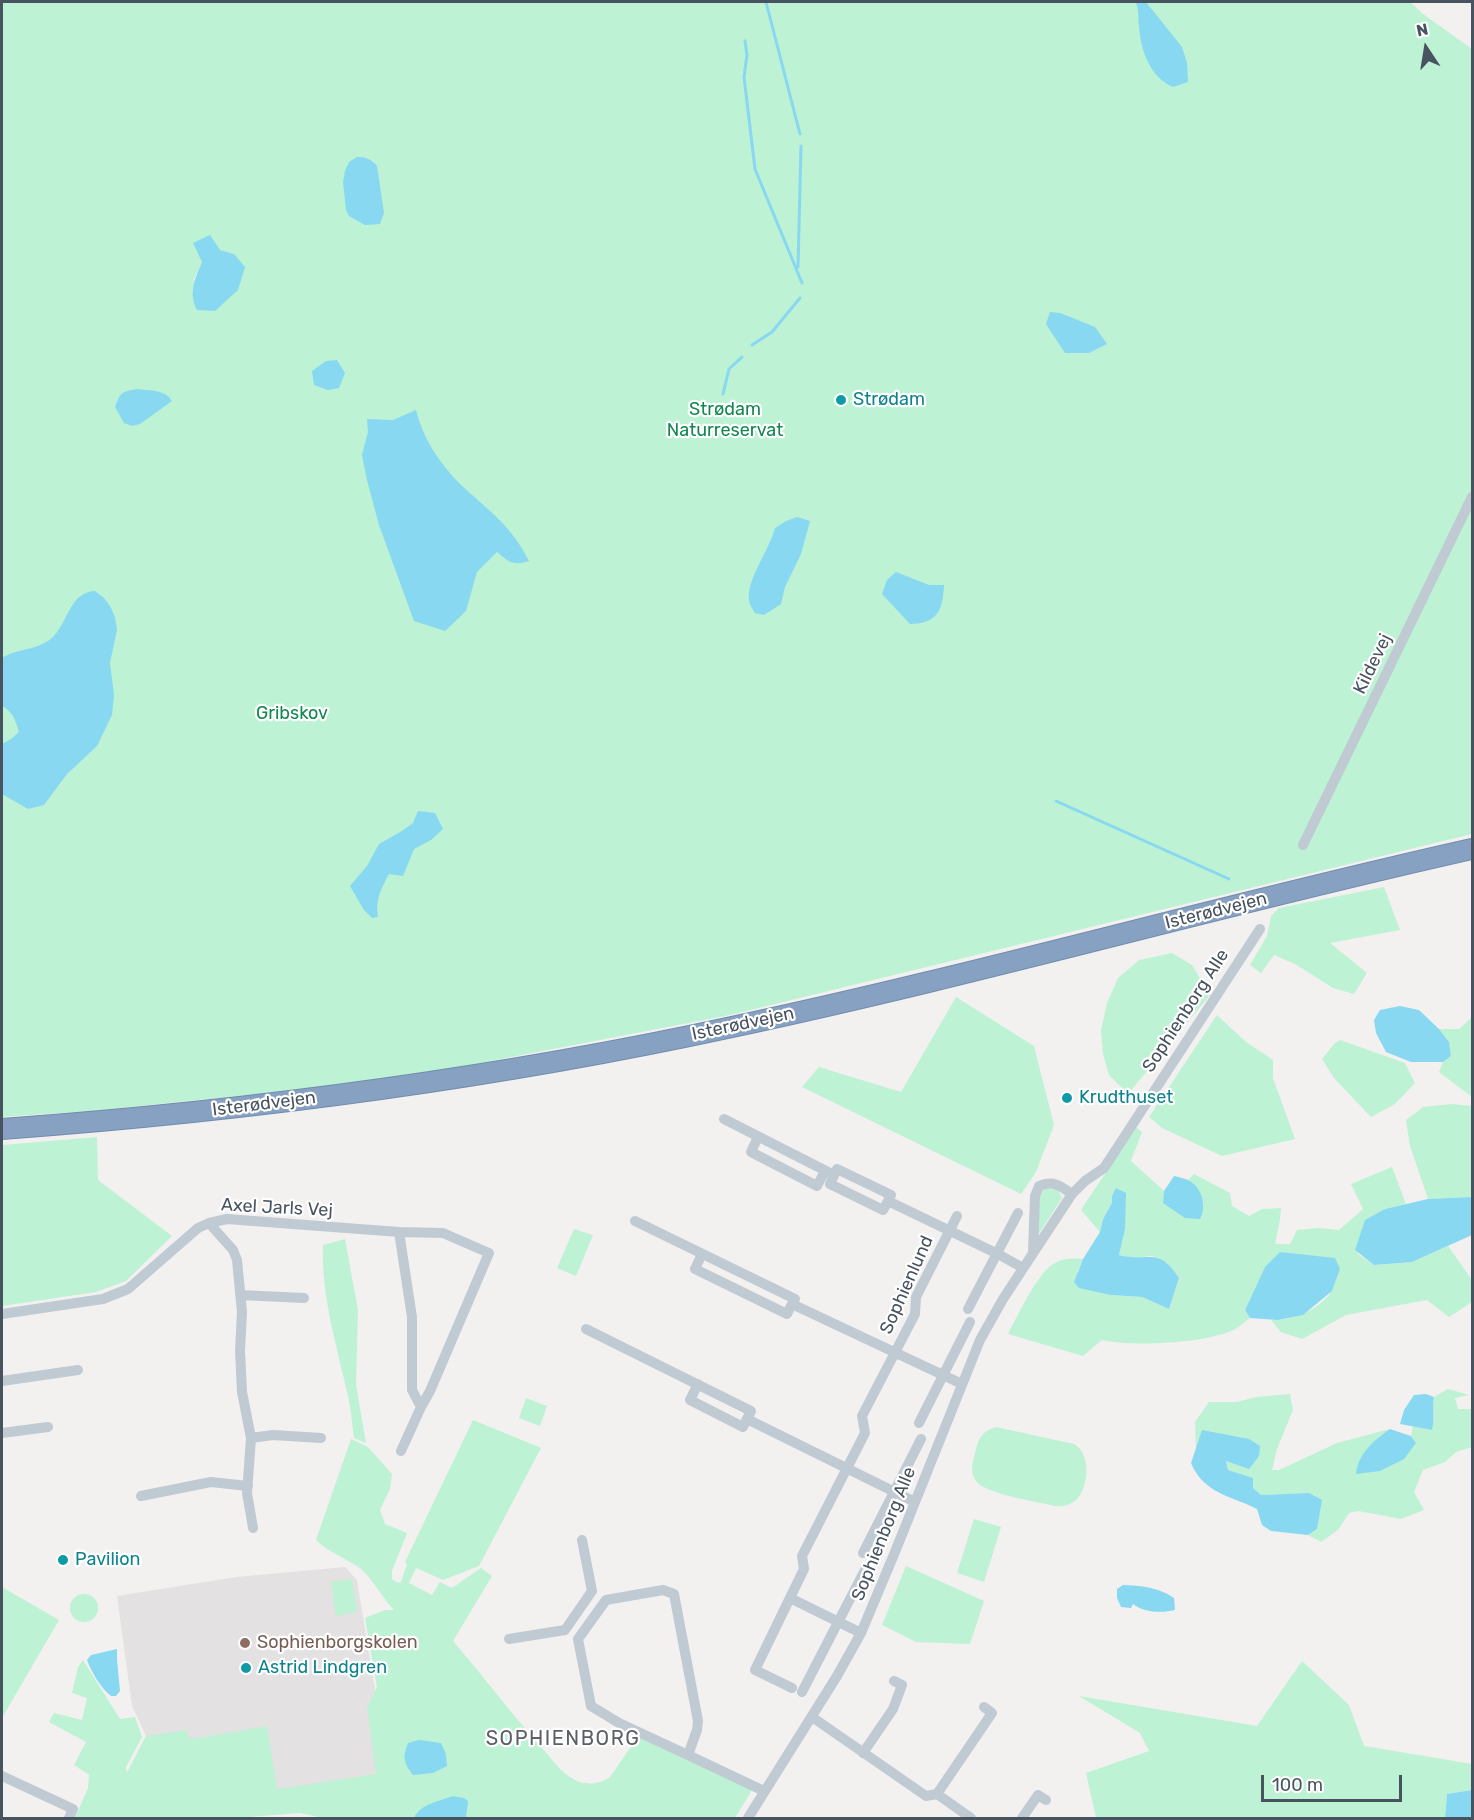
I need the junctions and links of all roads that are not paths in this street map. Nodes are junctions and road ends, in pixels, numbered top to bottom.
1 (1473, 497) edge
2 (1303, 845) dead end
3 (1473, 849) edge
4 (1260, 929) dead end
5 (724, 1119) dead end
6 (2, 1129) edge
7 (758, 1137) junction
8 (829, 1173) junction
9 (1072, 1194) junction
10 (888, 1201) junction
11 (1018, 1213) dead end
12 (957, 1216) dead end
13 (635, 1221) dead end
14 (209, 1223) junction
15 (950, 1231) junction
16 (399, 1233) junction
17 (1033, 1252) junction
18 (702, 1254) junction
19 (998, 1254) junction
20 (1023, 1268) junction
21 (240, 1295) junction
22 (304, 1298) dead end
23 (792, 1304) junction
24 (968, 1309) dead end
25 (2, 1314) edge
26 (970, 1322) dead end
27 (586, 1329) dead end
28 (895, 1352) junction
29 (78, 1370) dead end
30 (942, 1375) junction
31 (2, 1381) edge
32 (698, 1384) junction
33 (962, 1384) junction
34 (421, 1407) junction
35 (747, 1419) junction
36 (918, 1424) dead end
37 (48, 1427) dead end
38 (2, 1433) edge
39 (251, 1438) junction
40 (321, 1438) dead end
41 (921, 1439) dead end
42 (401, 1451) dead end
43 (846, 1468) junction
44 (248, 1485) junction
45 (894, 1491) junction
46 (141, 1496) dead end
47 (915, 1502) junction
48 (253, 1528) dead end
49 (582, 1540) dead end
50 (863, 1553) dead end
51 (866, 1568) dead end
52 (590, 1583) junction
53 (613, 1598) junction
54 (790, 1598) junction
55 (838, 1622) junction
56 (558, 1631) junction
57 (861, 1633) junction
58 (509, 1639) dead end
59 (580, 1646) junction
60 (894, 1681) dead end
61 (984, 1707) dead end
62 (812, 1717) junction
63 (863, 1753) junction
64 (688, 1755) junction
65 (2, 1776) edge
66 (764, 1791) junction
67 (938, 1794) junction
68 (1046, 1800) dead end
69 (71, 1814) edge
70 (748, 1818) edge
71 (970, 1818) edge
72 (1022, 1818) edge

1 - 2 street, Kildevej
3 - 6 highway, Isterødvejen
4 - 9 street, Sophienborg Alle
5 - 7 street, Sophienlund
7 - 8 street, Sophienlund
7 - 8 street
8 - 10 street, Sophienlund
8 - 10 street, Sophienlund
9 - 17 street, Sophienborg Alle
9 - 17 street, Sophienborg Alle
10 - 15 street, Sophienlund
11 - 19 street
12 - 15 street, Sophienlund
13 - 18 street, Sophienlund
14 - 16 street, Axel Jarls Vej
14 - 21 street
14 - 25 street, Axel Jarls Vej
15 - 19 street, Sophienlund
15 - 28 street, Sophienlund
16 - 34 street
16 - 34 street, Axel Jarls Vej
17 - 20 street, Sophienborg Alle
18 - 23 street, Sophienlund
18 - 23 street, Sophienlund
19 - 20 street, Sophienlund
19 - 24 street
20 - 33 street, Sophienborg Alle
21 - 22 street
21 - 39 street
23 - 28 street, Sophienlund
26 - 30 street
27 - 32 street
28 - 30 street, Sophienlund
28 - 43 street, Sophienlund
29 - 31 street
30 - 33 street, Sophienlund
30 - 36 street
32 - 35 street
32 - 35 street
33 - 47 street, Sophienborg Alle
34 - 42 street, Axel Jarls Vej
35 - 43 street
37 - 38 street
39 - 40 street
39 - 44 street
41 - 45 street
43 - 45 street
43 - 54 street, Sophienlund
44 - 46 street
44 - 48 street
45 - 47 street
45 - 50 street
47 - 57 street, Sophienborg Alle
49 - 52 street
51 - 55 street, Sophienlund
52 - 53 street
52 - 56 street
53 - 59 street
53 - 64 street
54 - 55 street
54 - 55 street, Sophienlund
55 - 57 street
56 - 58 street
56 - 59 street
57 - 62 street, Sophienborg Alle
59 - 64 street
60 - 63 street
61 - 67 street
62 - 63 street
62 - 66 street, Sophienborg Alle
63 - 67 street
64 - 66 street
65 - 69 street
66 - 70 street, Sophienborg Alle
67 - 71 street
68 - 72 street

